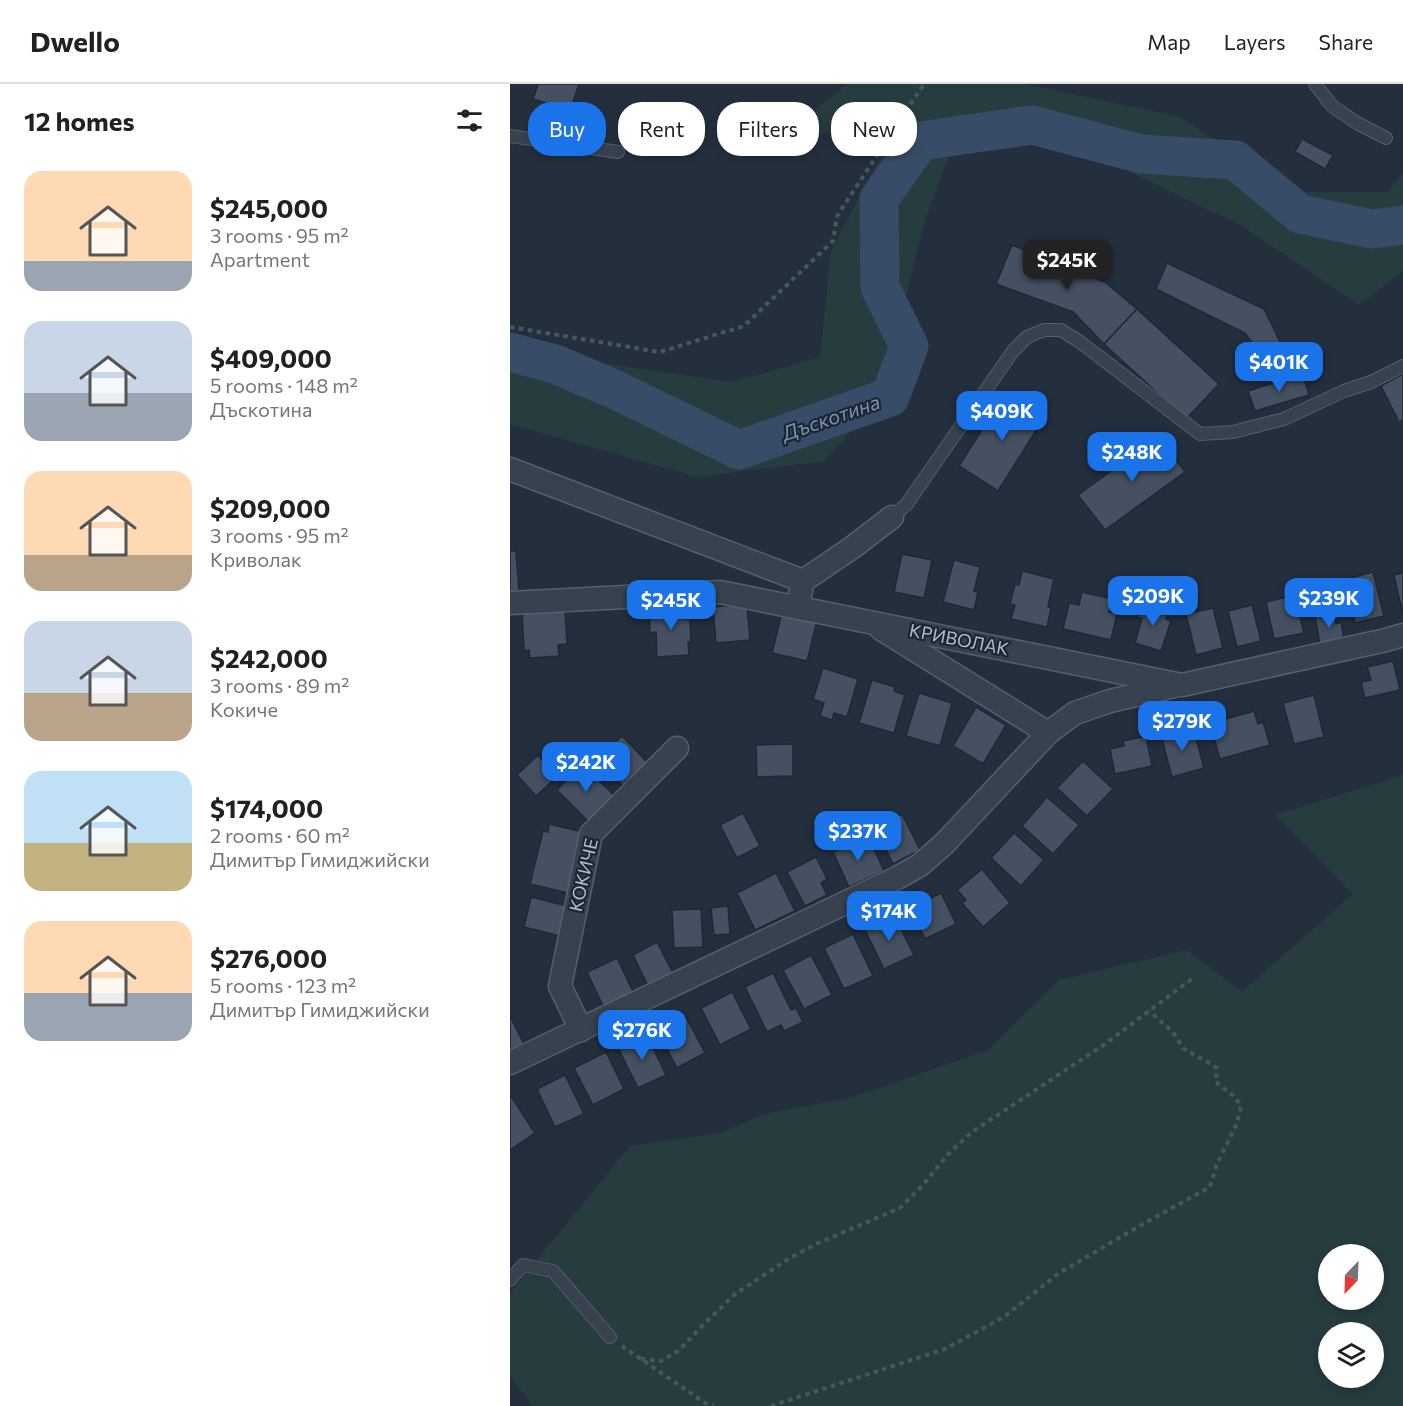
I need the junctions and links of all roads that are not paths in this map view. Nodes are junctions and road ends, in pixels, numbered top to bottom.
1 (1315, 84) edge
2 (510, 136) edge
3 (1386, 138) dead end
4 (618, 152) dead end
5 (1403, 366) edge
6 (510, 469) edge
7 (892, 517) joint
8 (803, 581) junction
9 (510, 603) edge
10 (798, 608) junction
11 (870, 622) junction
12 (1403, 634) edge
13 (1182, 684) junction
14 (1048, 733) junction
15 (677, 748) dead end
16 (581, 1030) junction
17 (510, 1063) edge
18 (510, 1280) edge
19 (610, 1337) road end

1 - 3 lane
2 - 4 lane
5 - 7 lane
6 - 8 street
7 - 8 street
8 - 10 street
9 - 10 street, КРИВОЛАК
10 - 11 street, КРИВОЛАК
11 - 13 street, КРИВОЛАК
11 - 14 street
12 - 13 street, КРИВОЛАК
13 - 14 street
14 - 16 street
15 - 16 street, КОКИЧЕ
16 - 17 street
18 - 19 lane

